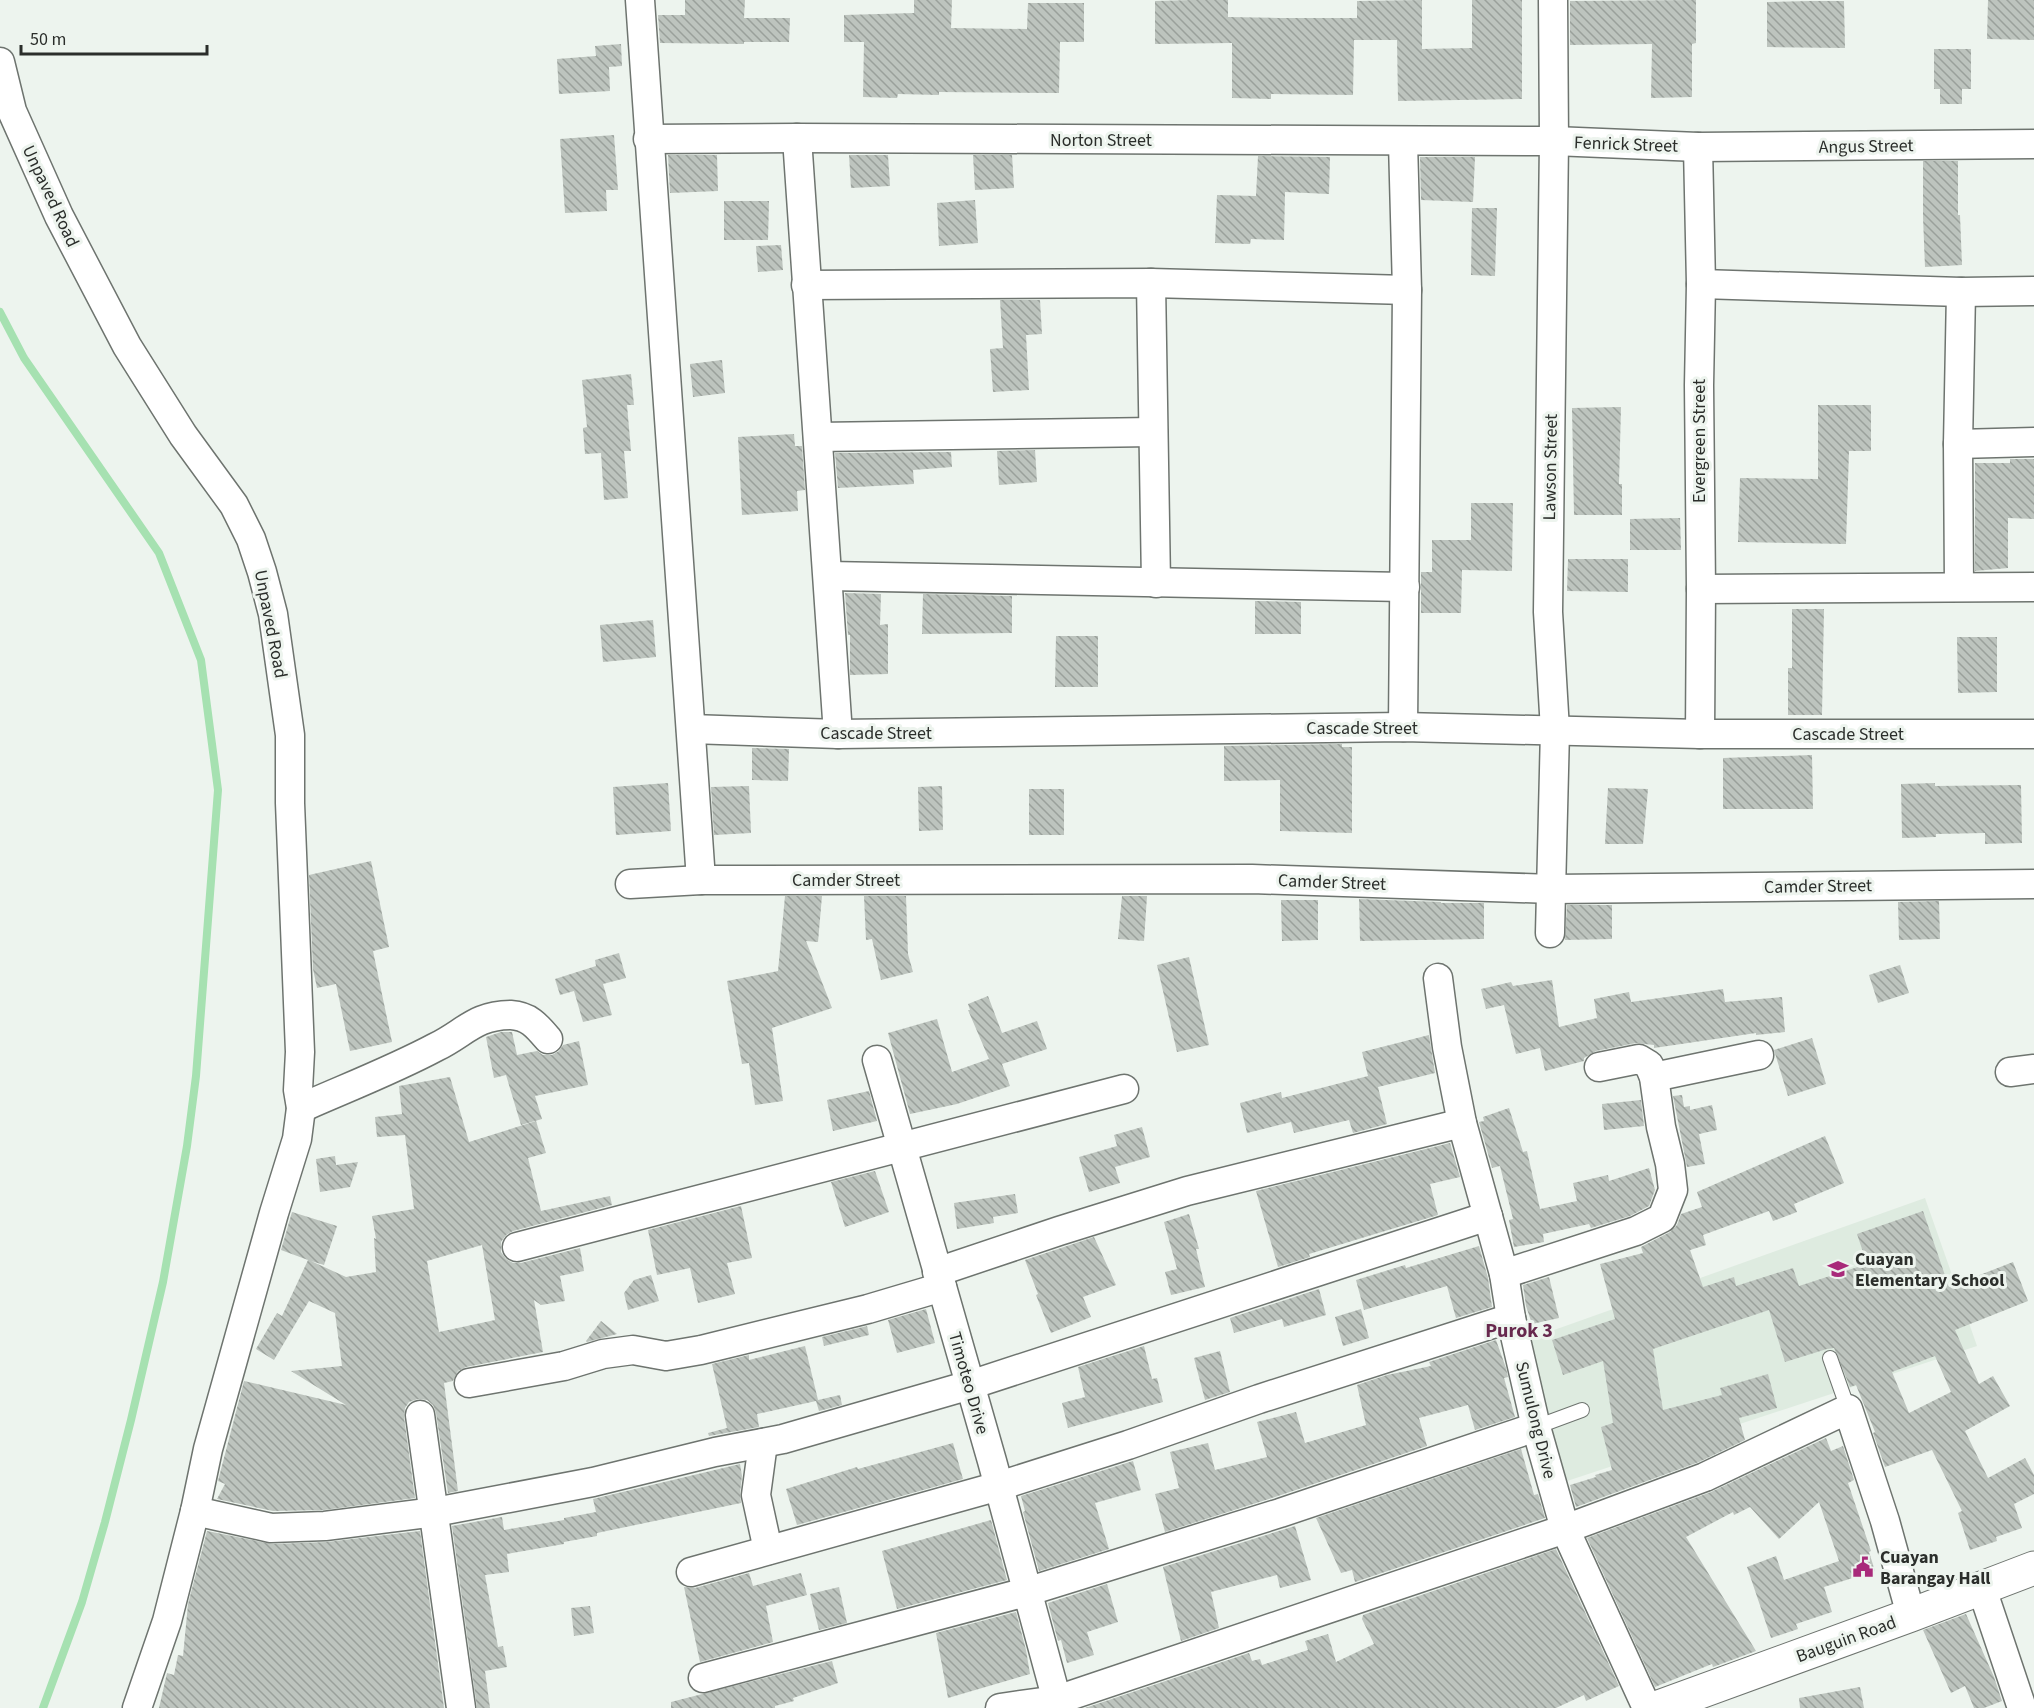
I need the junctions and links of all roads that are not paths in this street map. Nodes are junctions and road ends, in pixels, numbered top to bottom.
1 (640, 0) edge
2 (1553, 0) edge
3 (0, 62) edge
4 (797, 138) junction
5 (648, 139) junction
6 (1554, 141) junction
7 (1402, 142) junction
8 (2034, 144) edge
9 (1698, 147) junction
10 (1151, 283) junction
11 (1701, 284) junction
12 (806, 285) junction
13 (1407, 290) junction
14 (2034, 291) edge
15 (1961, 292) junction
16 (1153, 432) junction
17 (818, 437) junction
18 (2034, 442) edge
19 (1958, 444) junction
20 (828, 576) junction
21 (1156, 583) junction
22 (1959, 586) junction
23 (1405, 587) junction
24 (2034, 587) edge
25 (1701, 589) junction
26 (1403, 727) junction
27 (691, 729) junction
28 (1555, 730) junction
29 (838, 734) junction
30 (1700, 734) junction
31 (2034, 734) edge
32 (701, 880) junction
33 (630, 884) dead end
34 (2034, 884) edge
35 (1552, 889) junction
36 (1550, 933) dead end
37 (1438, 978) dead end
38 (548, 1040) dead end
39 (1759, 1055) dead end
40 (877, 1060) dead end
41 (1599, 1067) dead end
42 (1654, 1077) junction
43 (1124, 1089) dead end
44 (302, 1108) junction
45 (1462, 1123) junction
46 (902, 1146) junction
47 (1488, 1216) junction
48 (517, 1247) dead end
49 (1504, 1274) junction
50 (940, 1280) junction
51 (1511, 1318) junction
52 (1830, 1359) dead end
53 (469, 1383) dead end
54 (970, 1385) junction
55 (1848, 1409) junction
56 (1582, 1410) dead end
57 (420, 1415) dead end
58 (1536, 1427) junction
59 (763, 1443) junction
60 (999, 1486) junction
61 (195, 1511) junction
62 (435, 1512) junction
63 (1565, 1529) junction
64 (768, 1550) junction
65 (2034, 1568) edge
66 (691, 1572) dead end
67 (1982, 1589) junction
68 (1026, 1592) junction
69 (1911, 1616) junction
70 (703, 1678) dead end
71 (1058, 1704) edge
72 (136, 1708) edge
73 (461, 1708) edge
74 (1000, 1708) edge
75 (1647, 1708) edge
76 (1656, 1708) edge
77 (2022, 1708) edge

1 - 5 street
2 - 6 street, Lawson Street
3 - 44 street, Unpaved Road
4 - 5 street, Norton Street
4 - 7 street, Norton Street
4 - 12 street
5 - 27 street
6 - 7 street, Norton Street
6 - 9 street, Fenrick Street
6 - 28 street, Lawson Street
7 - 13 street
8 - 9 street, Angus Street
9 - 11 street, Evergreen Street
10 - 12 street
10 - 13 street
10 - 16 street
11 - 15 street
11 - 25 street, Evergreen Street
12 - 17 street
13 - 23 street
14 - 15 street
15 - 19 street
16 - 17 street
16 - 21 street
17 - 20 street
18 - 19 street
19 - 22 street
20 - 21 street
20 - 29 street
21 - 23 street
22 - 24 street
22 - 25 street
23 - 26 street
25 - 30 street, Evergreen Street
26 - 28 street, Cascade Street
26 - 29 street, Cascade Street
27 - 29 street, Cascade Street
27 - 32 street
28 - 30 street, Cascade Street
28 - 35 street, Lawson Street
30 - 31 street, Cascade Street
32 - 33 street, Camder Street
32 - 35 street, Camder Street
34 - 35 street, Camder Street
35 - 36 street, Lawson Street
37 - 45 street, Sumulong Drive
38 - 44 street
39 - 42 street
40 - 46 street, Timoteo Drive
41 - 42 street
42 - 49 street
43 - 46 street
44 - 61 street, Unpaved Road
45 - 47 street, Sumulong Drive
45 - 50 street
46 - 48 street
46 - 50 street, Timoteo Drive
47 - 49 street, Sumulong Drive
47 - 54 street
49 - 51 street, Sumulong Drive
50 - 53 street
50 - 54 street, Timoteo Drive
51 - 58 street, Sumulong Drive
51 - 60 street
52 - 55 lane
54 - 59 street
54 - 60 street, Timoteo Drive
55 - 63 street
55 - 69 street
56 - 58 lane
57 - 62 street
58 - 63 street, Sumulong Drive
58 - 68 street
59 - 62 street
59 - 64 street
60 - 64 street
60 - 68 street, Timoteo Drive
61 - 62 street
61 - 72 street, Unpaved Road
62 - 73 street
63 - 71 street
63 - 75 street, Sumulong Drive
64 - 66 street
65 - 67 street, Bauguin Road
67 - 69 street, Bauguin Road
67 - 77 street
68 - 70 street
68 - 71 street, Timoteo Drive
69 - 76 street, Bauguin Road
71 - 74 street

